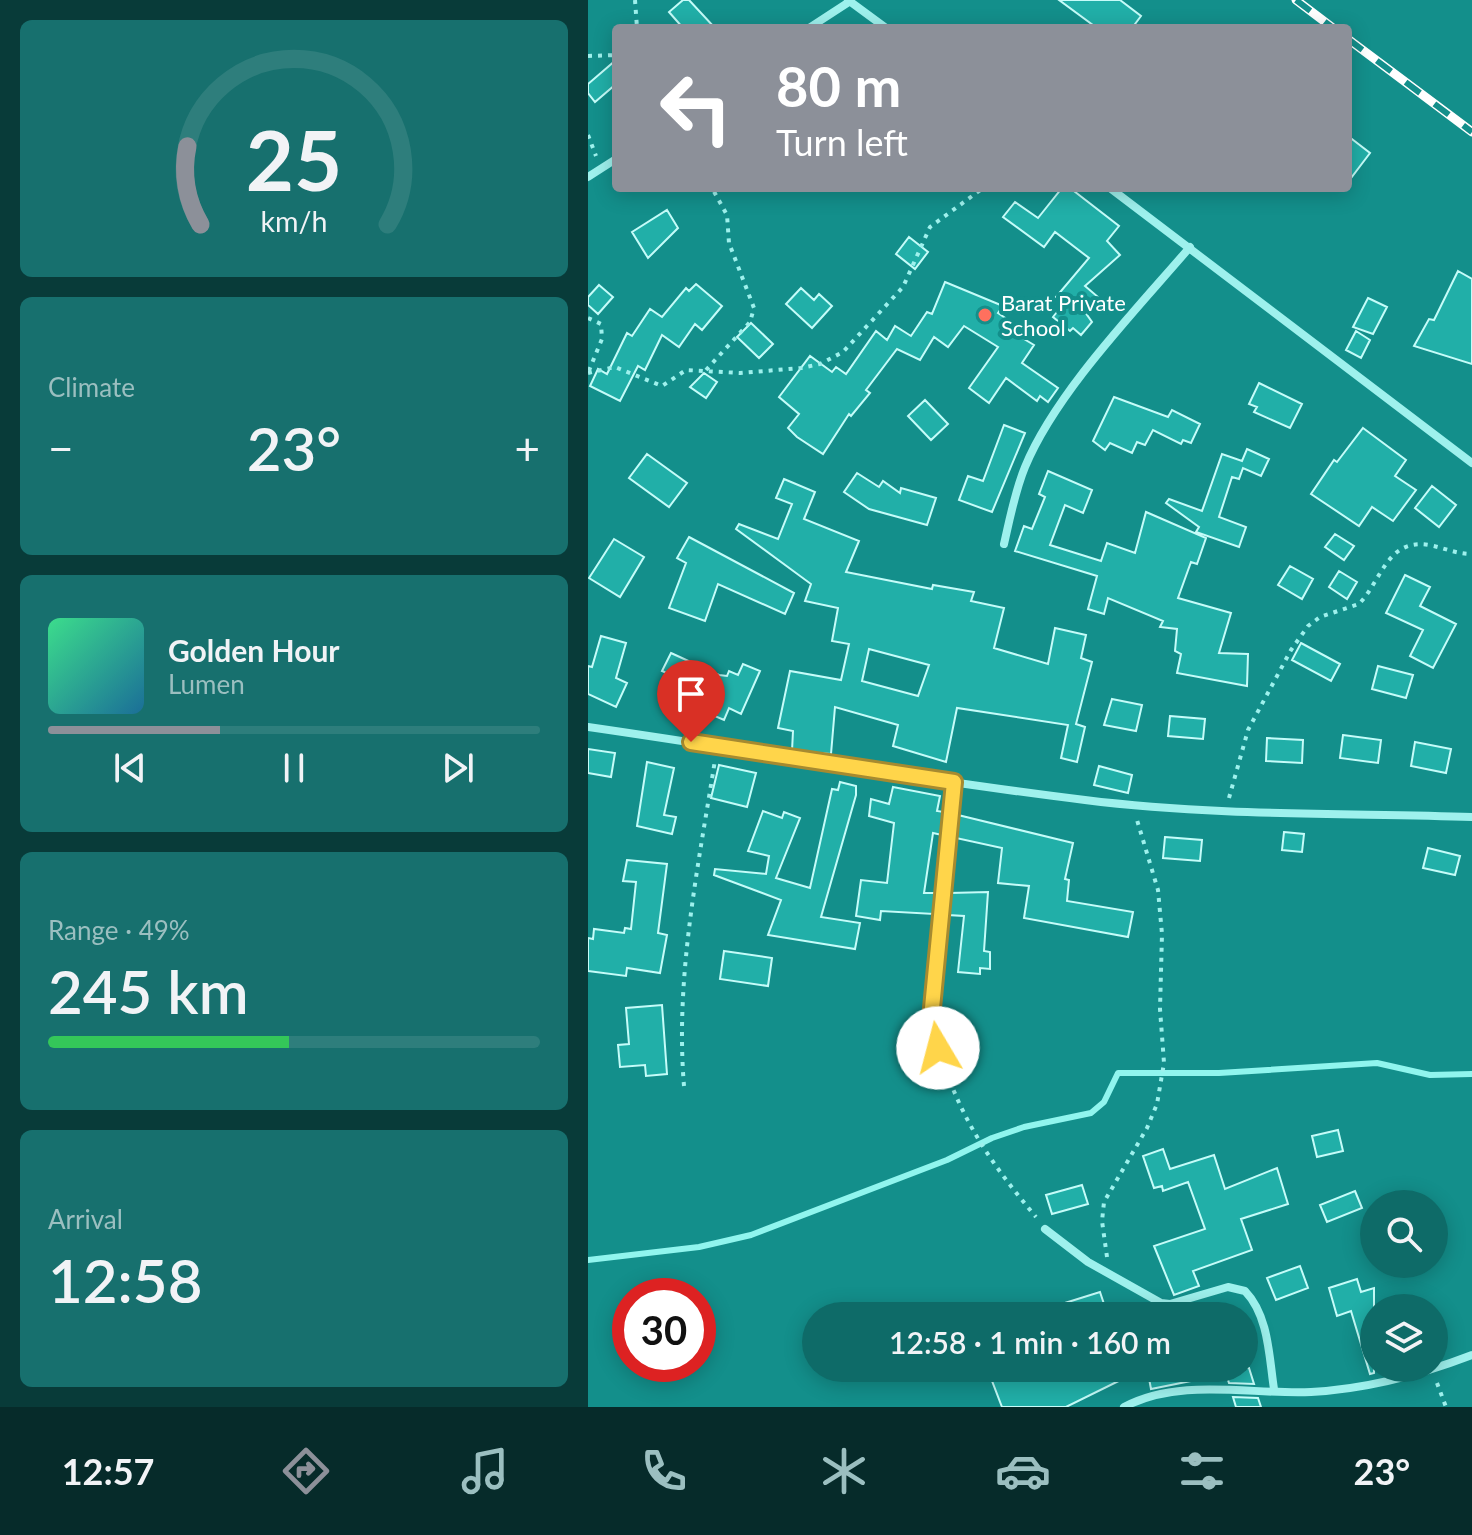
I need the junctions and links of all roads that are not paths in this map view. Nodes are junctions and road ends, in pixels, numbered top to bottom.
1 (848, 1) edge
2 (815, 24) edge
3 (880, 24) edge
4 (612, 162) edge
5 (588, 177) edge
6 (1115, 192) edge
7 (1190, 247) junction
8 (1472, 463) edge
9 (1004, 544) dead end
10 (588, 727) edge
11 (954, 782) junction
12 (1472, 817) edge
13 (938, 1048) road end
14 (1045, 1229) road end
15 (1472, 1355) edge
16 (1274, 1389) junction
17 (1124, 1407) edge

1 - 2 street
1 - 3 street
4 - 5 street
6 - 7 street
7 - 8 street
7 - 9 street
10 - 11 street
11 - 12 street
11 - 13 street
14 - 16 street
15 - 16 street
16 - 17 street

